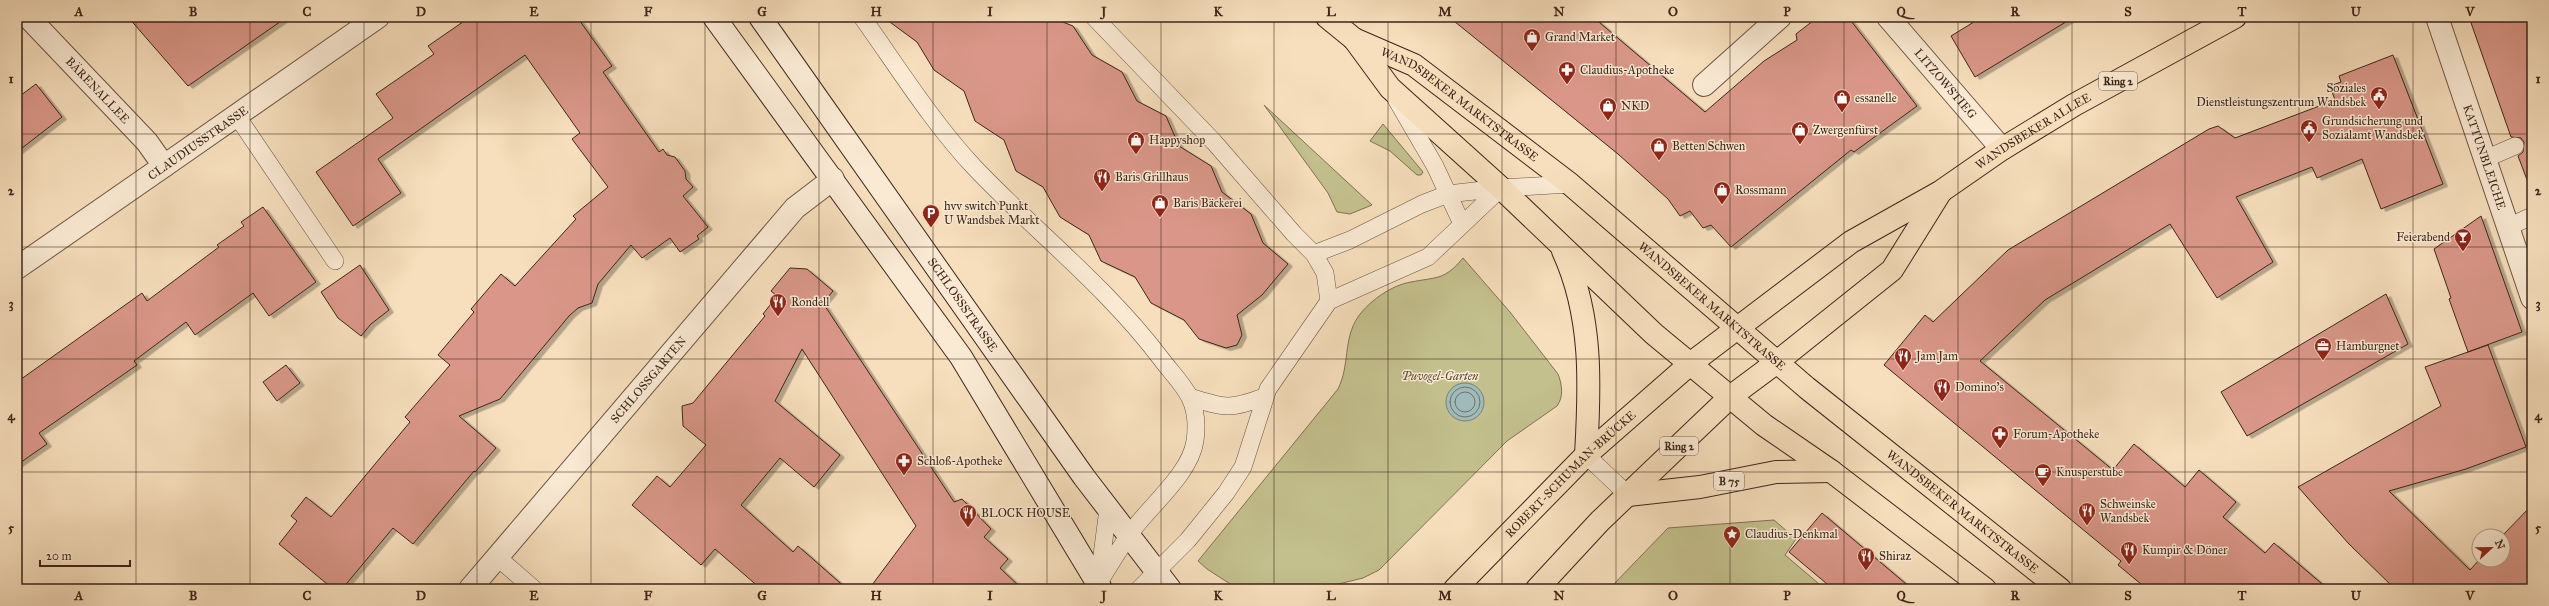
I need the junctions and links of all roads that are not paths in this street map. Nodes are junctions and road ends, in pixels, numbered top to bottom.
1 (28, 17) edge
2 (378, 17) edge
3 (714, 17) edge
4 (760, 17) edge
5 (862, 17) edge
6 (1094, 17) edge
7 (1327, 17) edge
8 (1780, 17) edge
9 (1888, 17) edge
10 (2235, 17) edge
11 (2436, 17) edge
12 (1354, 39) junction
13 (1704, 85) dead end
14 (1390, 88) junction
15 (237, 116) junction
16 (2514, 146) dead end
17 (2002, 149) junction
18 (2485, 159) junction
19 (164, 166) junction
20 (834, 179) junction
21 (1570, 184) junction
22 (1502, 188) junction
23 (1940, 192) junction
24 (1448, 194) junction
25 (2532, 216) edge
26 (1462, 224) junction
27 (2508, 227) junction
28 (1560, 244) junction
29 (1314, 254) junction
30 (335, 261) dead end
31 (17, 268) edge
32 (2532, 298) edge
33 (1329, 301) junction
34 (1738, 327) junction
35 (1777, 362) junction
36 (1690, 364) junction
37 (1190, 397) junction
38 (1264, 397) junction
39 (1730, 397) junction
40 (1586, 455) junction
41 (1830, 471) junction
42 (1628, 495) junction
43 (1108, 509) junction
44 (1129, 535) junction
45 (497, 557) junction
46 (1156, 571) junction
47 (1097, 587) edge
48 (470, 589) edge
49 (534, 589) edge
50 (1139, 589) edge
51 (1170, 589) edge
52 (1455, 589) edge
53 (1537, 589) edge
54 (1985, 589) edge
55 (2060, 589) edge

1 - 19 street, BÄRENALLEE
2 - 15 street, CLAUDIUSSTRASSE
3 - 20 street
4 - 43 street, SCHLOSSSTRASSE
5 - 37 lane
6 - 29 lane
7 - 12 main road, WANDSBEKER MARKTSTRASSE
8 - 13 street
9 - 17 street, LITZOWSTIEG
10 - 17 main road, WANDSBEKER ALLEE / Ring 2
11 - 18 street, KATTUNBLEICHE
12 - 14 main road, WANDSBEKER MARKTSTRASSE
12 - 21 main road, WANDSBEKER MARKTSTRASSE
14 - 22 main road, WANDSBEKER MARKTSTRASSE
14 - 24 lane
15 - 19 street, CLAUDIUSSTRASSE
15 - 30 lane
16 - 18 lane
17 - 23 main road, WANDSBEKER ALLEE / Ring 2
18 - 27 street, KATTUNBLEICHE
19 - 31 street, CLAUDIUSSTRASSE
20 - 45 street, SCHLOSSGARTEN
20 - 47 street
21 - 22 lane
21 - 34 main road, WANDSBEKER MARKTSTRASSE
22 - 24 lane
22 - 26 lane
22 - 28 main road, WANDSBEKER MARKTSTRASSE
23 - 34 main road, WANDSBEKER ALLEE / Ring 2
23 - 35 main road, WANDSBEKER ALLEE / Ring 2
24 - 26 lane
24 - 29 lane
25 - 27 lane
26 - 33 lane
27 - 32 street, KATTUNBLEICHE
28 - 36 main road, WANDSBEKER MARKTSTRASSE
28 - 40 main road
29 - 33 lane
33 - 38 lane
34 - 35 main road, WANDSBEKER MARKTSTRASSE
34 - 36 main road, WANDSBEKER ALLEE / Ring 2
35 - 39 main road, WANDSBEKER ALLEE / Ring 2
35 - 55 main road, WANDSBEKER MARKTSTRASSE
36 - 39 main road, WANDSBEKER MARKTSTRASSE
36 - 40 main road, ROBERT-SCHUMAN-BRÜCKE / Ring 2
37 - 38 lane
37 - 44 lane
38 - 46 lane
39 - 41 main road, WANDSBEKER MARKTSTRASSE
39 - 42 main road, Ring 2
40 - 42 lane
40 - 52 main road, ROBERT-SCHUMAN-BRÜCKE / Ring 2
41 - 42 main road, B 75
41 - 54 main road, WANDSBEKER MARKTSTRASSE
42 - 53 main road, Ring 2
43 - 44 street, SCHLOSSSTRASSE
43 - 47 lane
44 - 46 street, SCHLOSSSTRASSE
44 - 47 lane
45 - 48 street, SCHLOSSGARTEN
45 - 49 lane
46 - 50 lane
46 - 51 street, SCHLOSSSTRASSE

